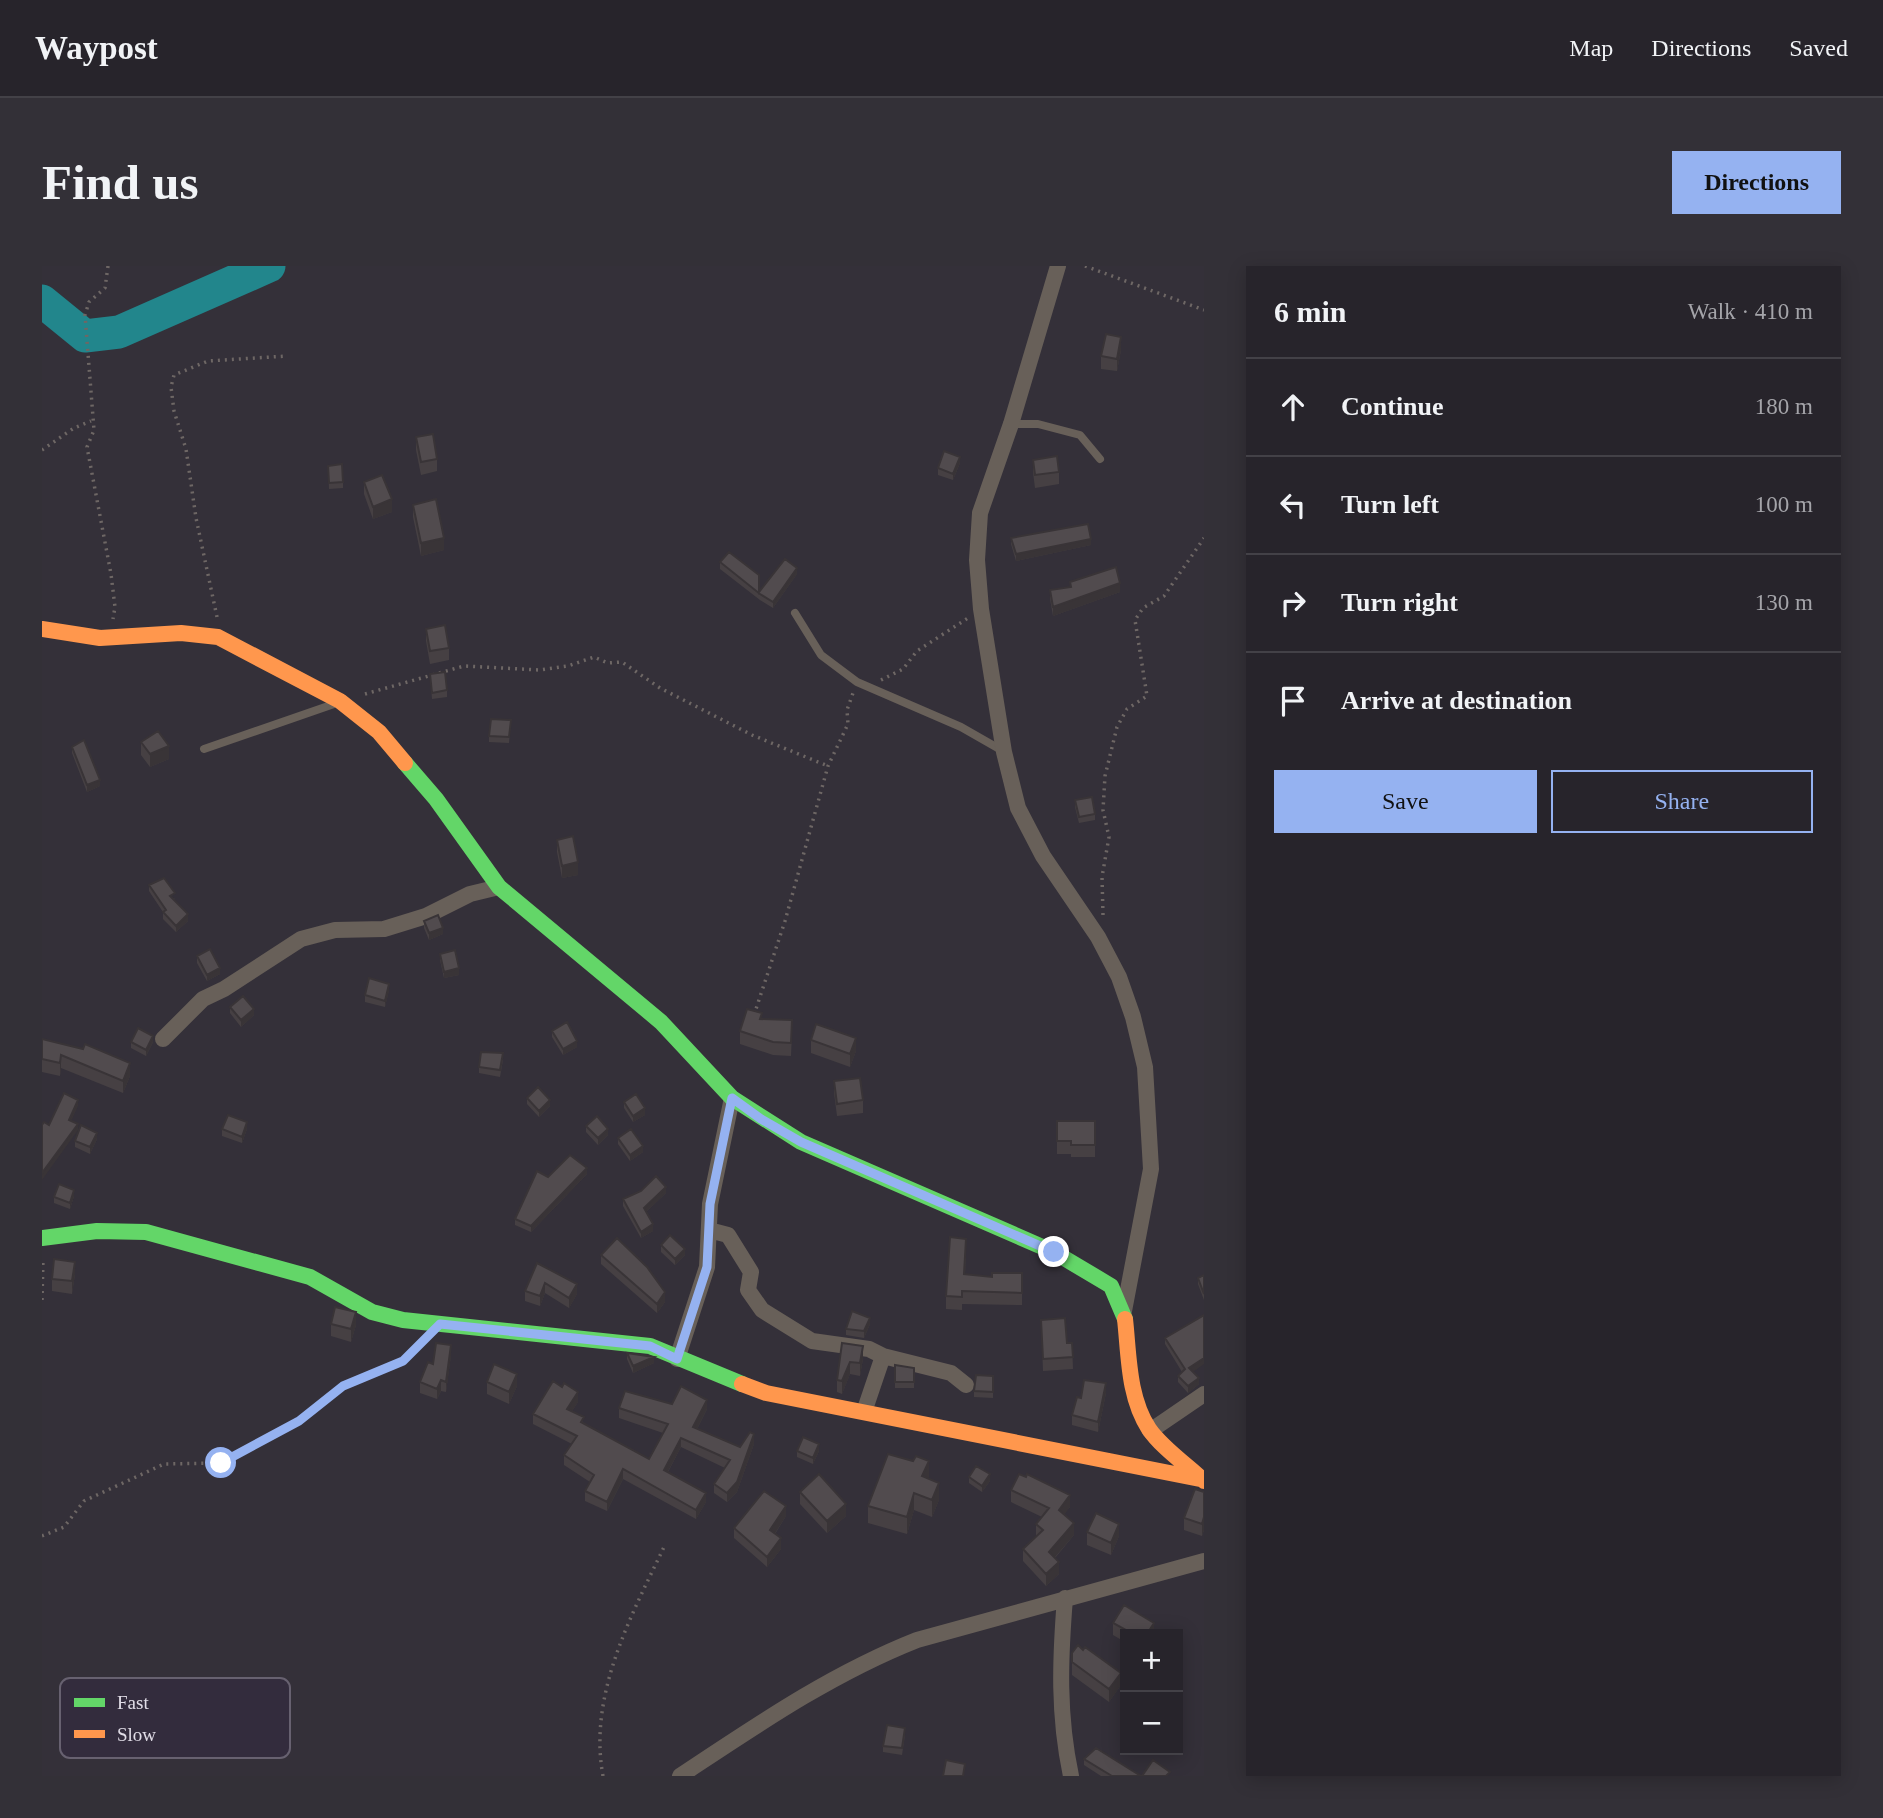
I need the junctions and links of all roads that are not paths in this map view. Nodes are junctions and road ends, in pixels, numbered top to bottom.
1 (1058, 266) edge
2 (1012, 424) junction
3 (1101, 459) dead end
4 (795, 613) dead end
5 (42, 629) edge
6 (340, 701) junction
7 (204, 749) dead end
8 (1004, 752) junction
9 (499, 887) junction
10 (163, 1039) dead end
11 (732, 1098) junction
12 (709, 1230) junction
13 (42, 1238) edge
14 (1124, 1311) junction
15 (883, 1356) junction
16 (677, 1359) junction
17 (966, 1385) dead end
18 (1204, 1394) edge
19 (864, 1412) junction
20 (1150, 1431) junction
21 (1202, 1480) edge
22 (1204, 1562) edge
23 (1065, 1598) junction
24 (680, 1776) edge
25 (1071, 1776) edge

1 - 2 street
2 - 3 lane
2 - 8 street
4 - 8 lane
5 - 6 street
6 - 7 lane
6 - 9 street
8 - 14 street
9 - 10 street
9 - 11 street
11 - 12 street
11 - 14 street
12 - 15 street
12 - 16 street
13 - 16 street
14 - 20 street
15 - 17 street
15 - 19 street
16 - 19 street
18 - 20 street
19 - 21 street
20 - 21 street
22 - 23 street
23 - 24 street
23 - 25 street

